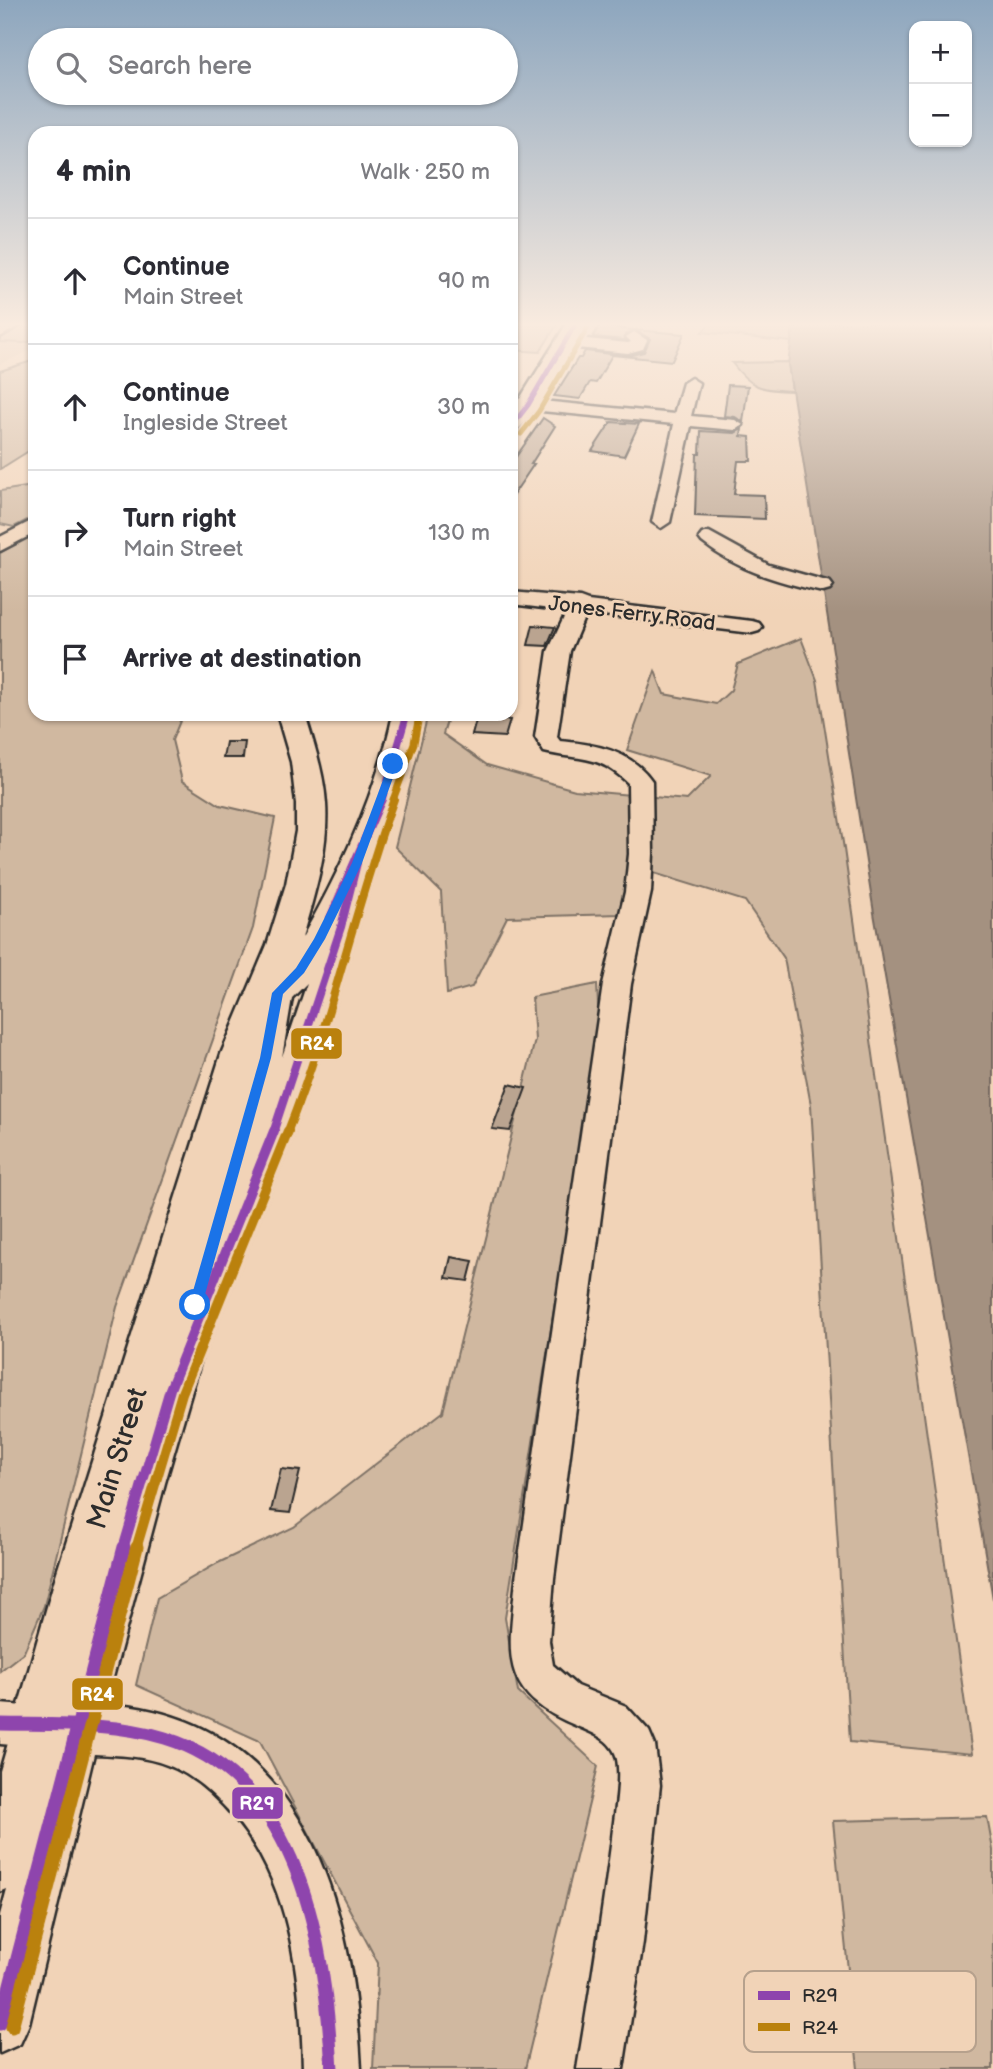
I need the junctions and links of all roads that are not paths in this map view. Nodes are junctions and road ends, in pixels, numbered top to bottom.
1 (660, 420) edge
2 (682, 422) junction
3 (736, 425) dead end
4 (661, 522) dead end
5 (28, 529) edge
6 (709, 538) dead end
7 (0, 545) edge
8 (822, 586) dead end
9 (518, 599) edge
10 (580, 604) junction
11 (752, 627) dead end
12 (293, 721) edge
13 (406, 721) edge
14 (357, 863) junction
15 (266, 1002) junction
16 (252, 1056) junction
17 (170, 1389) junction
18 (37, 1727) edge
19 (0, 1865) edge
20 (0, 2024) edge
21 (332, 2069) edge
22 (600, 2069) edge

1 - 2 street
2 - 3 street
2 - 4 street
5 - 7 street
6 - 8 street
9 - 10 street, Jones Ferry Road
10 - 11 street, Jones Ferry Road
10 - 22 street
12 - 15 main road
13 - 14 main road, Main Street
14 - 15 main road, Main Street
14 - 17 main road, Main Street
15 - 16 main road
16 - 17 main road, Main Street
16 - 18 main road, Main Street
17 - 18 main road, Main Street
18 - 19 main road, Main Street
18 - 20 main road, Main Street
18 - 21 main road

